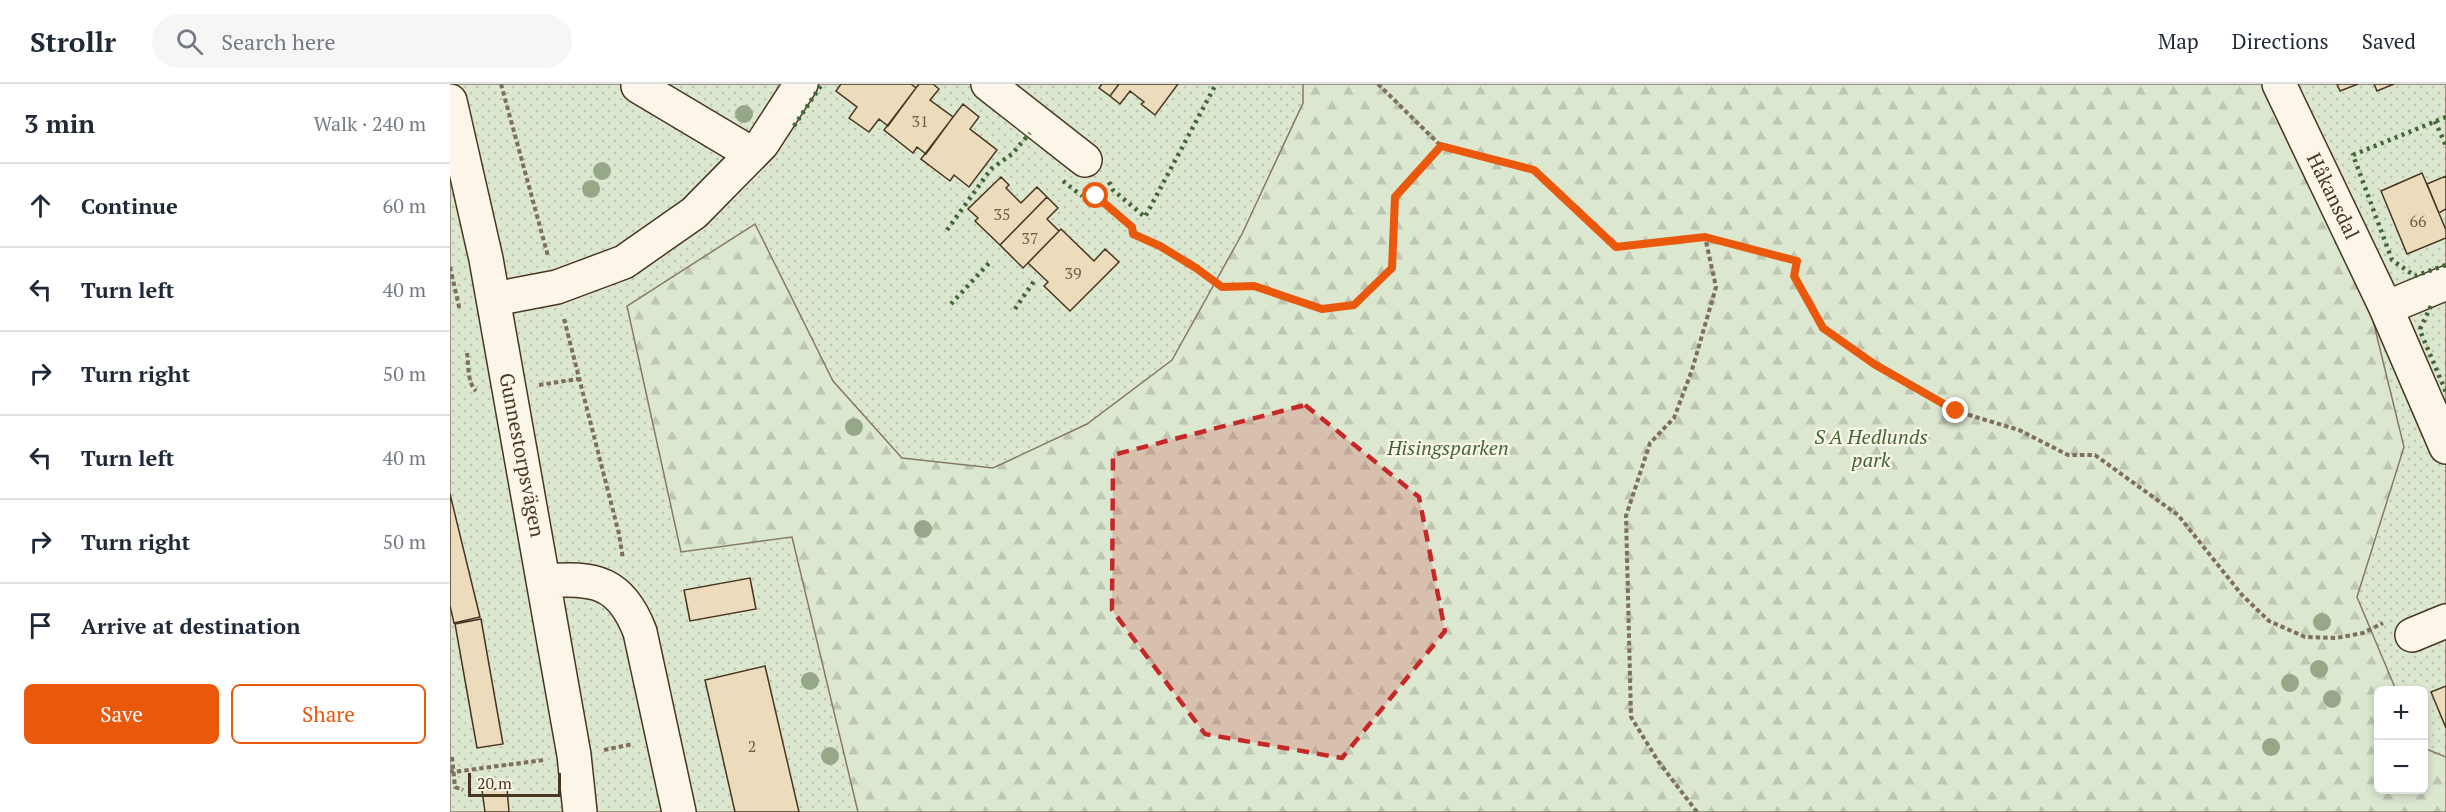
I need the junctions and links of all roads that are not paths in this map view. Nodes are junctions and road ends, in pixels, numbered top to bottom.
1 (801, 84) edge
2 (988, 84) edge
3 (2279, 84) edge
4 (638, 86) dead end
5 (450, 101) edge
6 (752, 154) junction
7 (1085, 160) dead end
8 (2446, 283) edge
9 (494, 299) junction
10 (2386, 308) junction
11 (2446, 447) edge
12 (545, 581) junction
13 (580, 812) edge
14 (680, 812) edge

1 - 6 street
2 - 7 street
3 - 10 street, Håkansdal
4 - 6 street
5 - 9 street, Gunnestorpsvägen
6 - 9 street
8 - 10 street
9 - 12 street, Gunnestorpsvägen
10 - 11 street, Håkansdal
12 - 13 street, Gunnestorpsvägen
12 - 14 street

